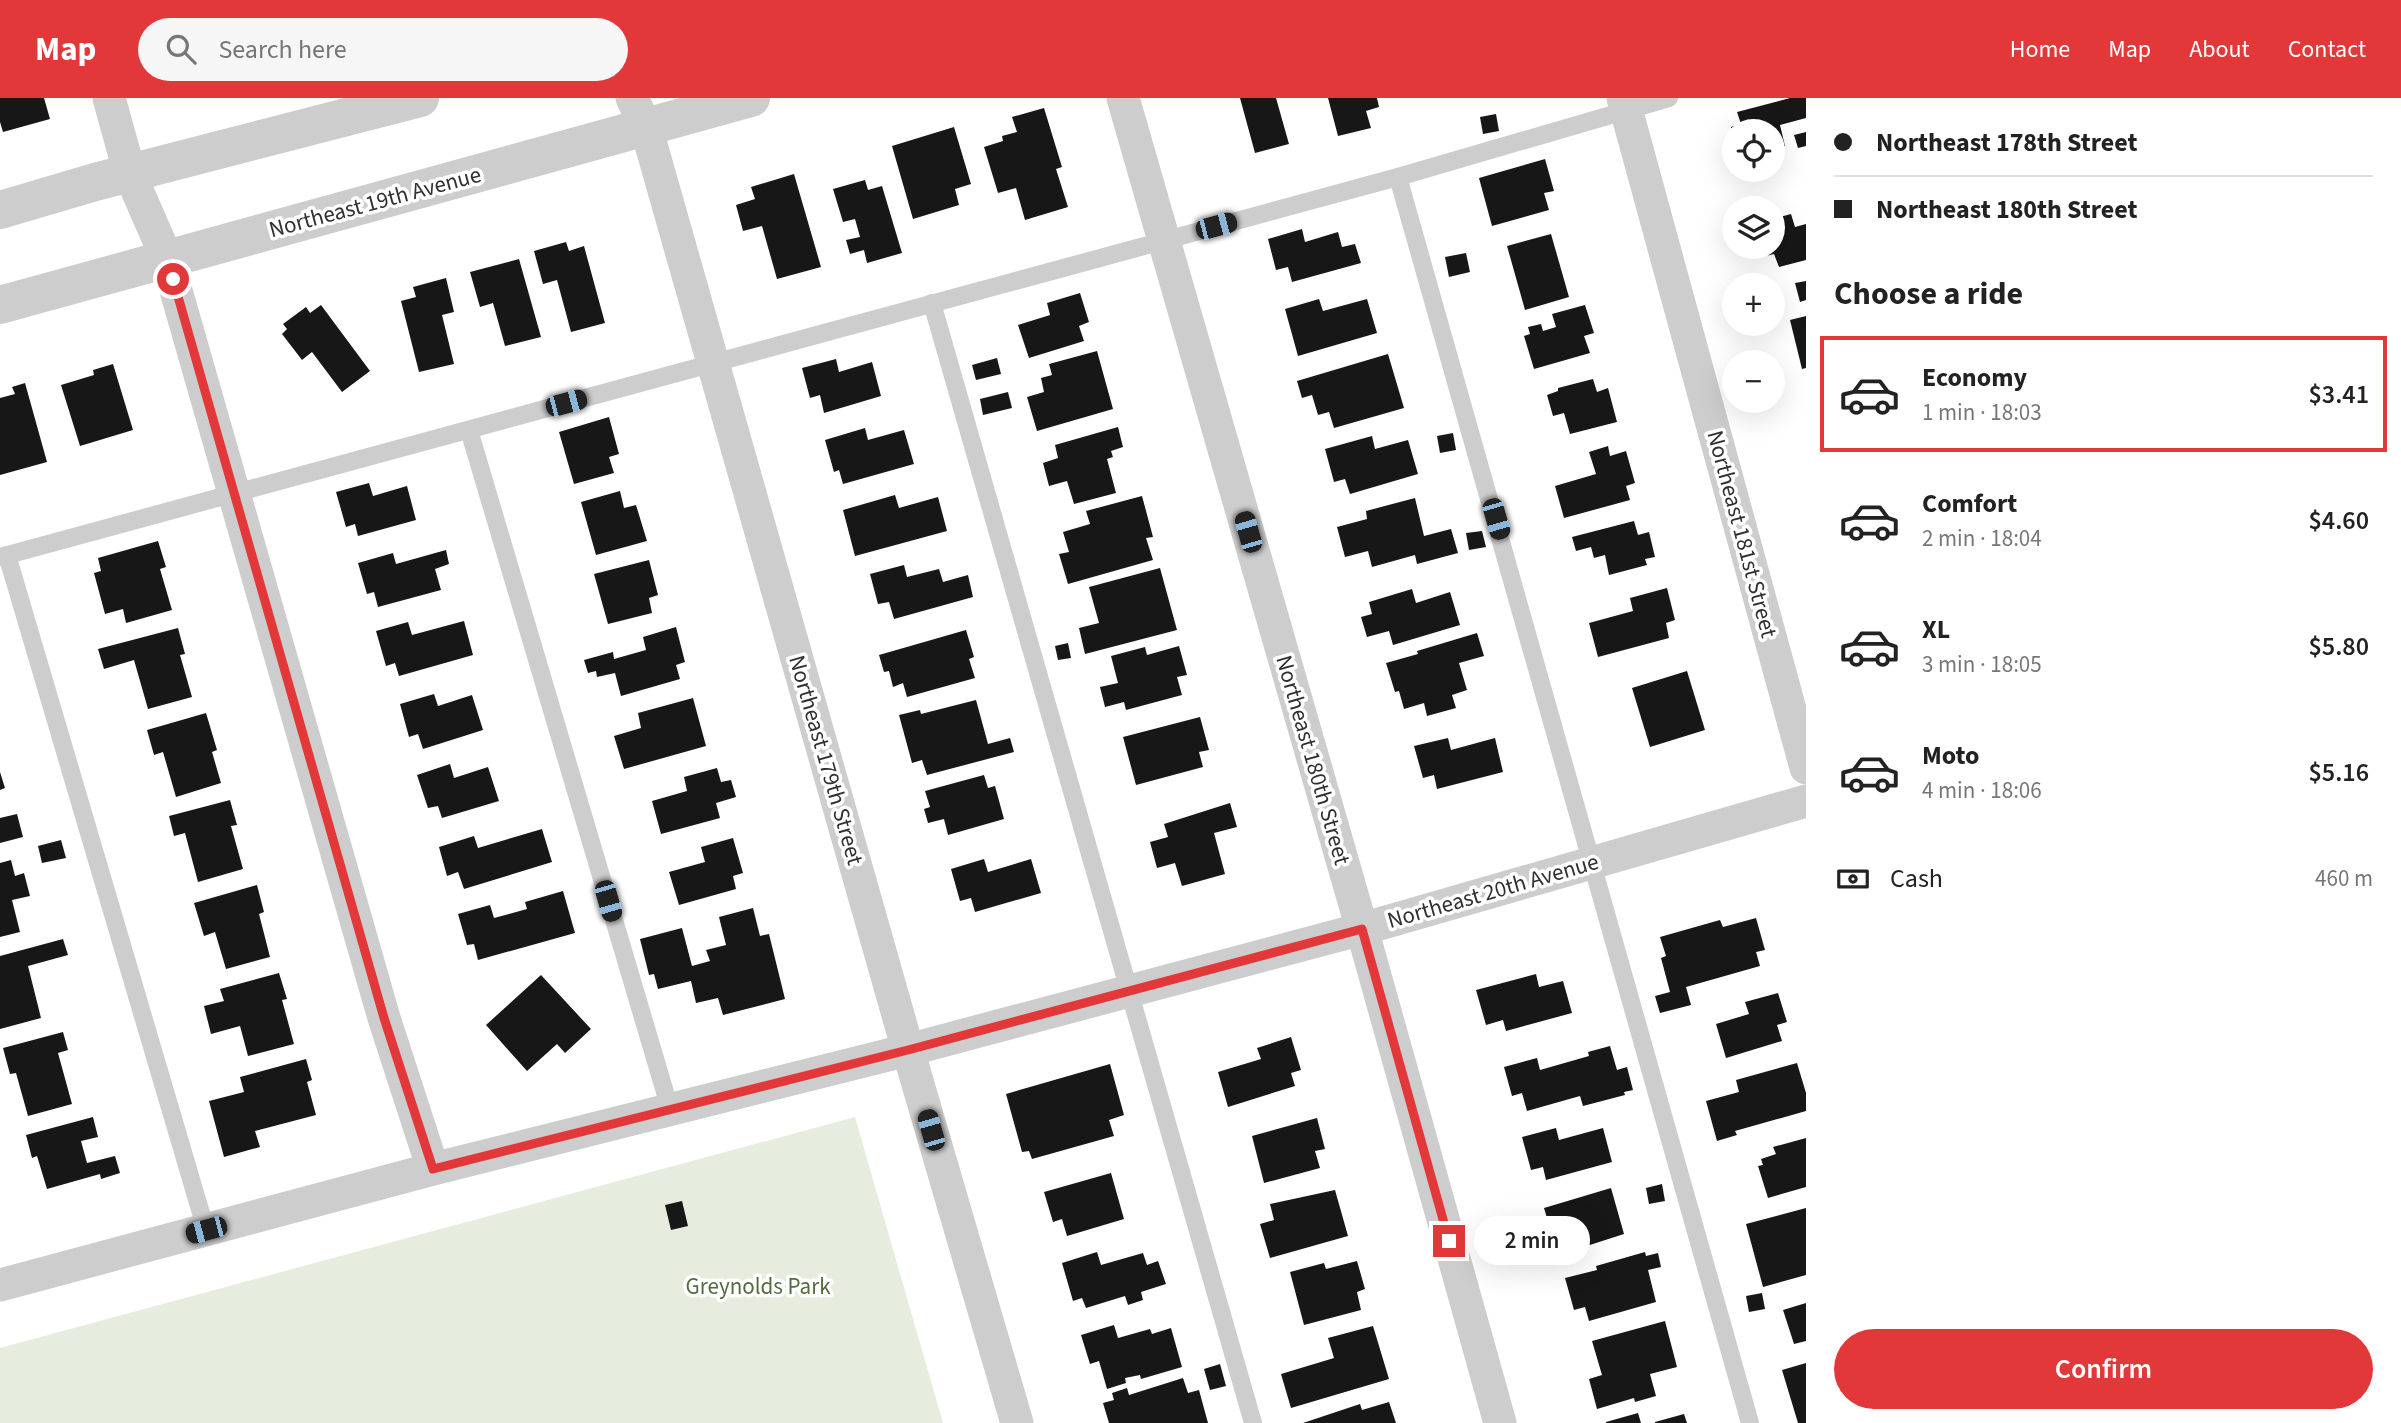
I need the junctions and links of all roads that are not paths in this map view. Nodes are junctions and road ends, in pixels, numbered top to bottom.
1 (109, 98) edge
2 (420, 98) edge
3 (751, 98) edge
4 (1123, 98) edge
5 (1669, 98) edge
6 (1625, 105) edge
7 (639, 113) edge
8 (130, 174) junction
9 (1398, 177) junction
10 (0, 210) edge
11 (1164, 241) junction
12 (167, 259) junction
13 (932, 303) junction
14 (0, 305) edge
15 (713, 363) junction
16 (469, 430) junction
17 (235, 494) junction
18 (3, 556) edge
19 (1806, 768) edge
20 (1806, 801) edge
21 (1593, 862) junction
22 (1362, 929) junction
23 (1129, 991) junction
24 (908, 1050) junction
25 (670, 1110) junction
26 (433, 1169) junction
27 (206, 1230) junction
28 (0, 1285) edge
29 (1017, 1423) edge
30 (1253, 1423) edge
31 (1500, 1423) edge
32 (1750, 1423) edge

1 - 8 street
2 - 8 street
3 - 7 street, Northeast 19th Avenue
4 - 11 street, Northeast 180th Street
5 - 6 lane
6 - 9 lane
6 - 19 street, Northeast 181st Street
7 - 12 street, Northeast 19th Avenue
7 - 15 street, Northeast 179th Street
8 - 10 street
8 - 12 street
9 - 11 lane
9 - 21 lane
11 - 13 lane
11 - 22 street, Northeast 180th Street
12 - 14 street, Northeast 19th Avenue
12 - 17 street
13 - 15 lane
13 - 23 lane
15 - 16 lane
15 - 24 street, Northeast 179th Street
16 - 17 lane
16 - 25 lane
17 - 18 lane
17 - 26 street
18 - 27 lane
20 - 21 street, Northeast 20th Avenue
21 - 22 street, Northeast 20th Avenue
21 - 32 lane
22 - 23 street, Northeast 20th Avenue
22 - 31 street, Northeast 180th Street
23 - 24 street, Northeast 20th Avenue
23 - 30 lane
24 - 25 street, Northeast 20th Avenue
24 - 29 street, Northeast 179th Street
25 - 26 street, Northeast 20th Avenue
26 - 27 street, Northeast 20th Avenue
27 - 28 street, Northeast 20th Avenue

